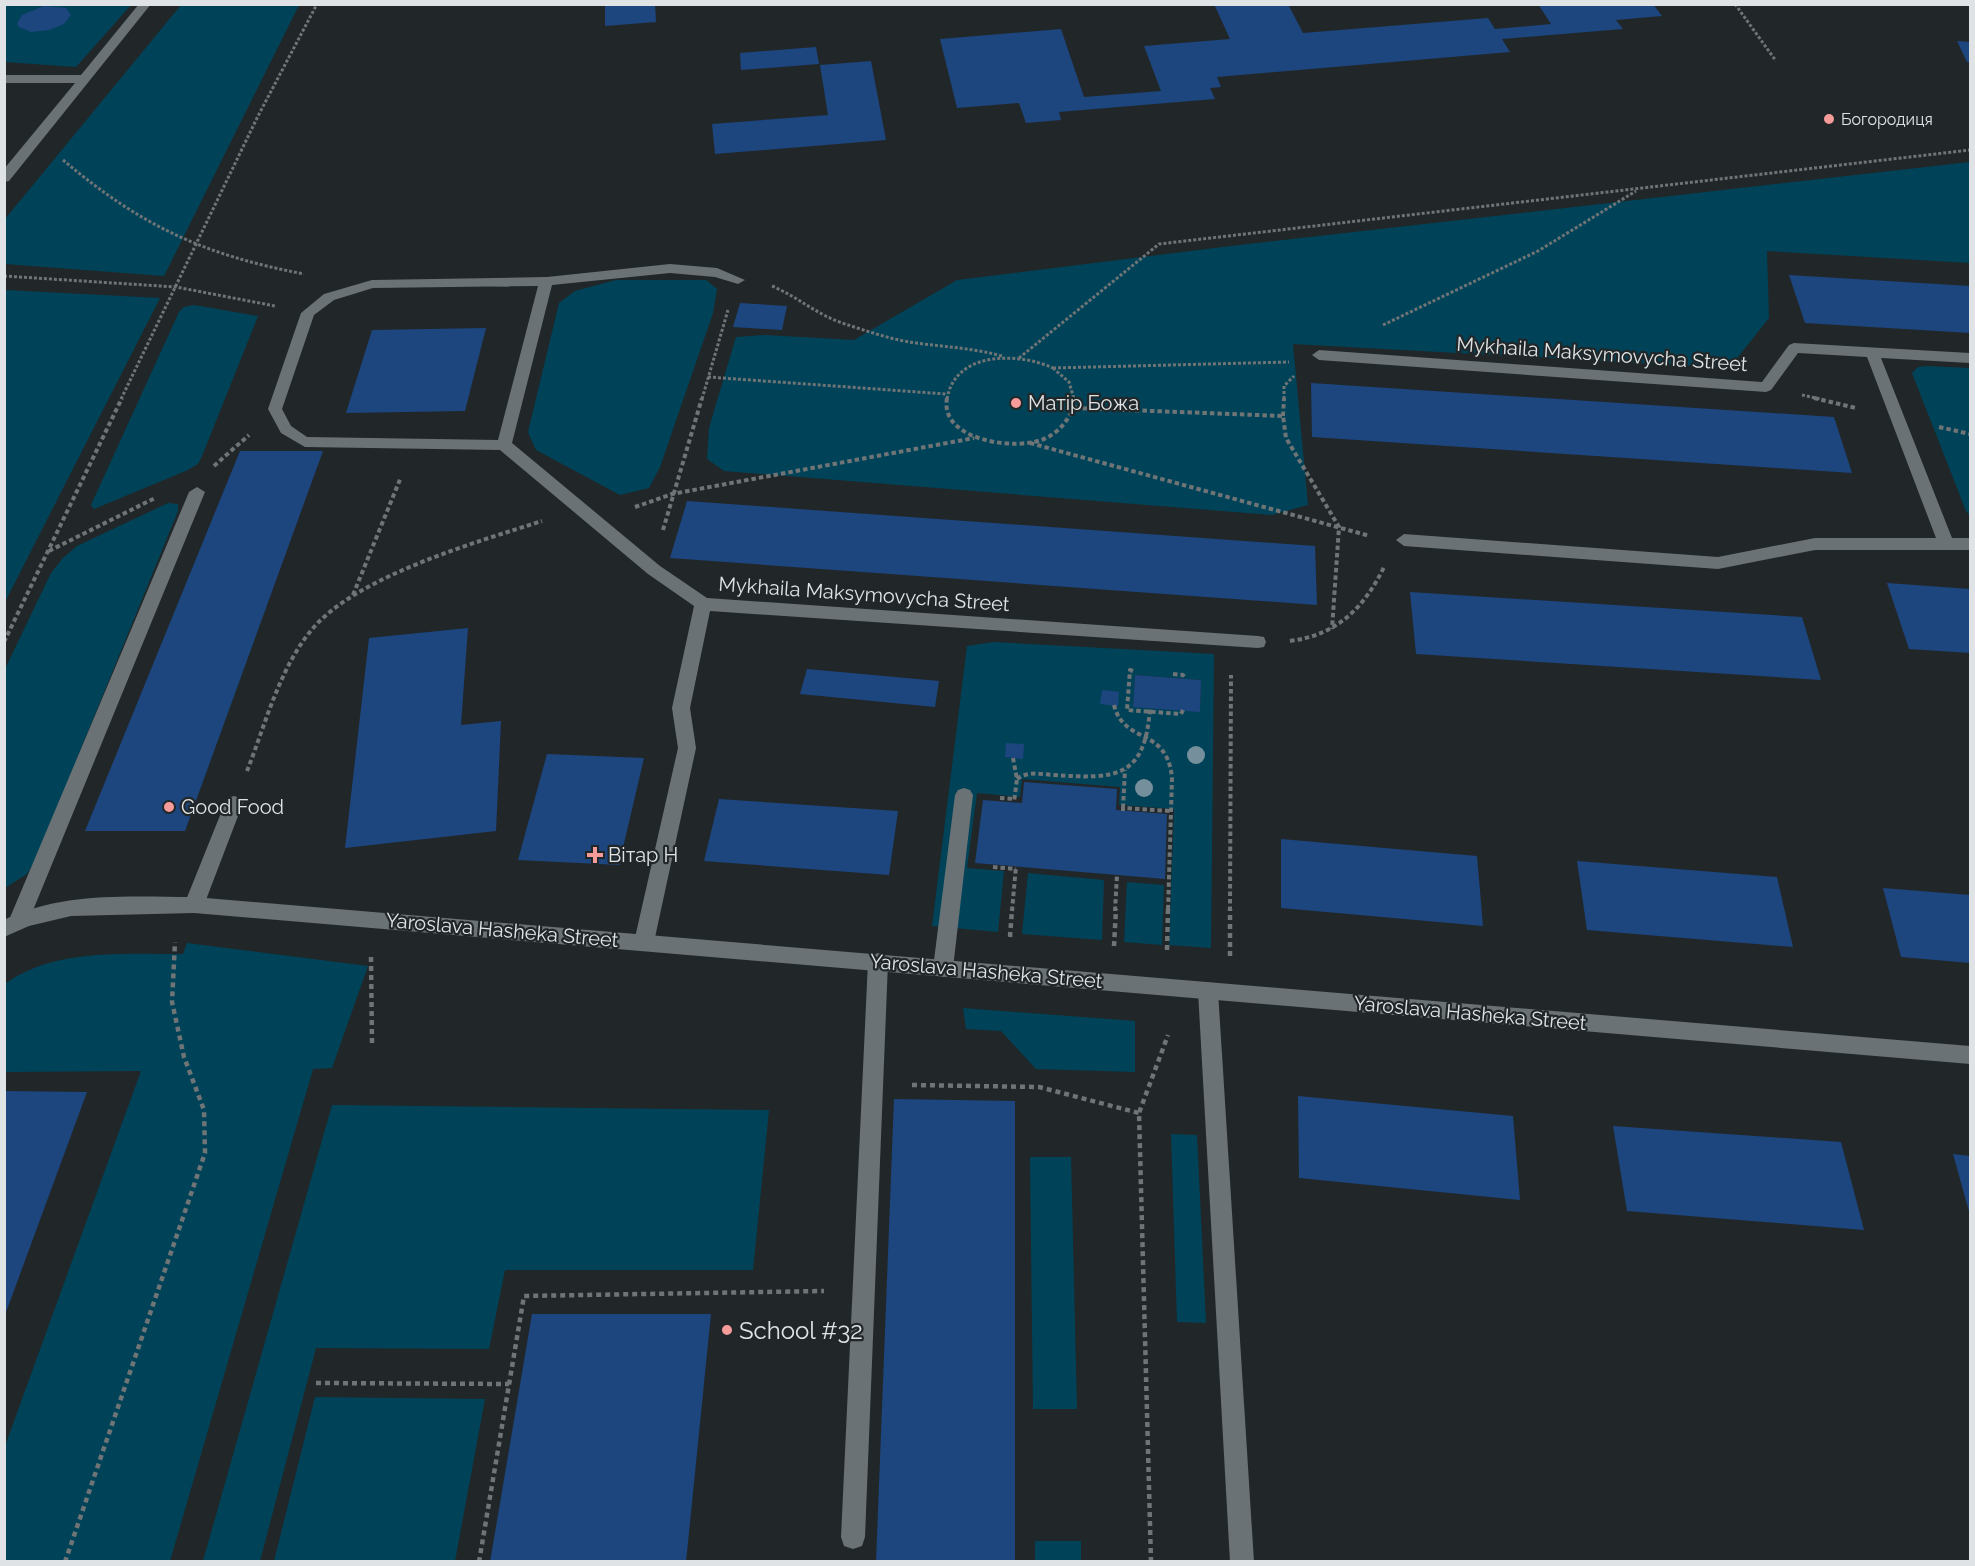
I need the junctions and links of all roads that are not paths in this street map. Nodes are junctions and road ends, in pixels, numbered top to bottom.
1 (146, 4) edge
2 (4, 79) edge
3 (85, 80) junction
4 (4, 178) edge
5 (738, 280) road end
6 (546, 281) junction
7 (1872, 352) junction
8 (1971, 357) edge
9 (1313, 358) road end
10 (504, 445) junction
11 (197, 492) dead end
12 (1946, 542) junction
13 (1401, 543) road end
14 (1971, 544) edge
15 (703, 604) junction
16 (1258, 642) road end
17 (964, 795) dead end
18 (234, 803) road end
19 (194, 905) junction
20 (12, 925) edge
21 (644, 942) junction
22 (878, 962) junction
23 (943, 968) junction
24 (1208, 991) junction
25 (1971, 1055) edge
26 (853, 1537) dead end
27 (1242, 1562) edge

1 - 3 street
2 - 3 street
3 - 4 street
5 - 6 street
6 - 10 street
6 - 10 street
7 - 8 street, Mykhaila Maksymovycha Street
7 - 9 street, Mykhaila Maksymovycha Street
7 - 12 street
10 - 15 street
11 - 20 street
12 - 13 street
12 - 14 street
15 - 16 street, Mykhaila Maksymovycha Street
15 - 21 street, Mykhaila Maksymovycha Street
17 - 23 street
18 - 19 street
19 - 20 street, Yaroslava Hasheka Street
19 - 21 street, Yaroslava Hasheka Street
21 - 22 street, Yaroslava Hasheka Street
22 - 23 street, Yaroslava Hasheka Street
22 - 26 street
23 - 24 street, Yaroslava Hasheka Street
24 - 25 street, Yaroslava Hasheka Street
24 - 27 street

